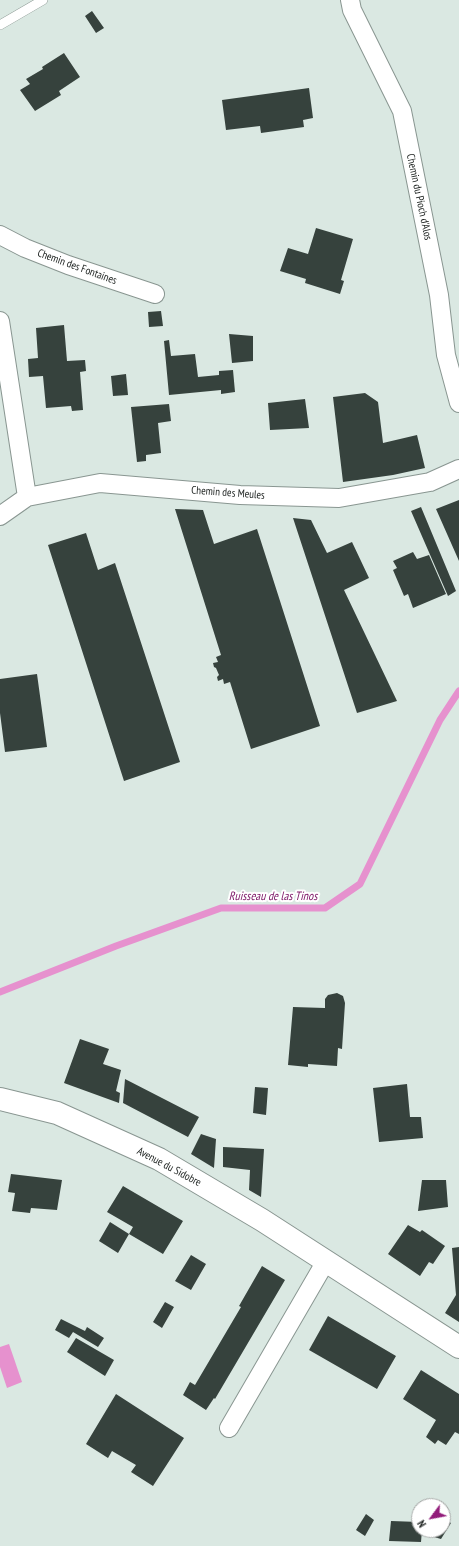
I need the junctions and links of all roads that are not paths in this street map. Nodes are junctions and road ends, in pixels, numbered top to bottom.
1 (43, 0) edge
2 (350, 0) edge
3 (0, 25) edge
4 (0, 236) edge
5 (155, 294) dead end
6 (0, 321) edge
7 (459, 403) edge
8 (459, 469) edge
9 (27, 497) junction
10 (0, 516) edge
11 (0, 1099) edge
12 (326, 1261) junction
13 (459, 1347) edge
14 (229, 1428) dead end

1 - 3 lane
2 - 7 street, Chemin du Pioch d'Alos
4 - 5 street, Chemin des Fontaines
6 - 9 street
8 - 9 street, Chemin des Meules
9 - 10 street, Chemin des Meules
11 - 12 main road, Avenue du Sidobre
12 - 13 main road, Avenue du Sidobre
12 - 14 street

